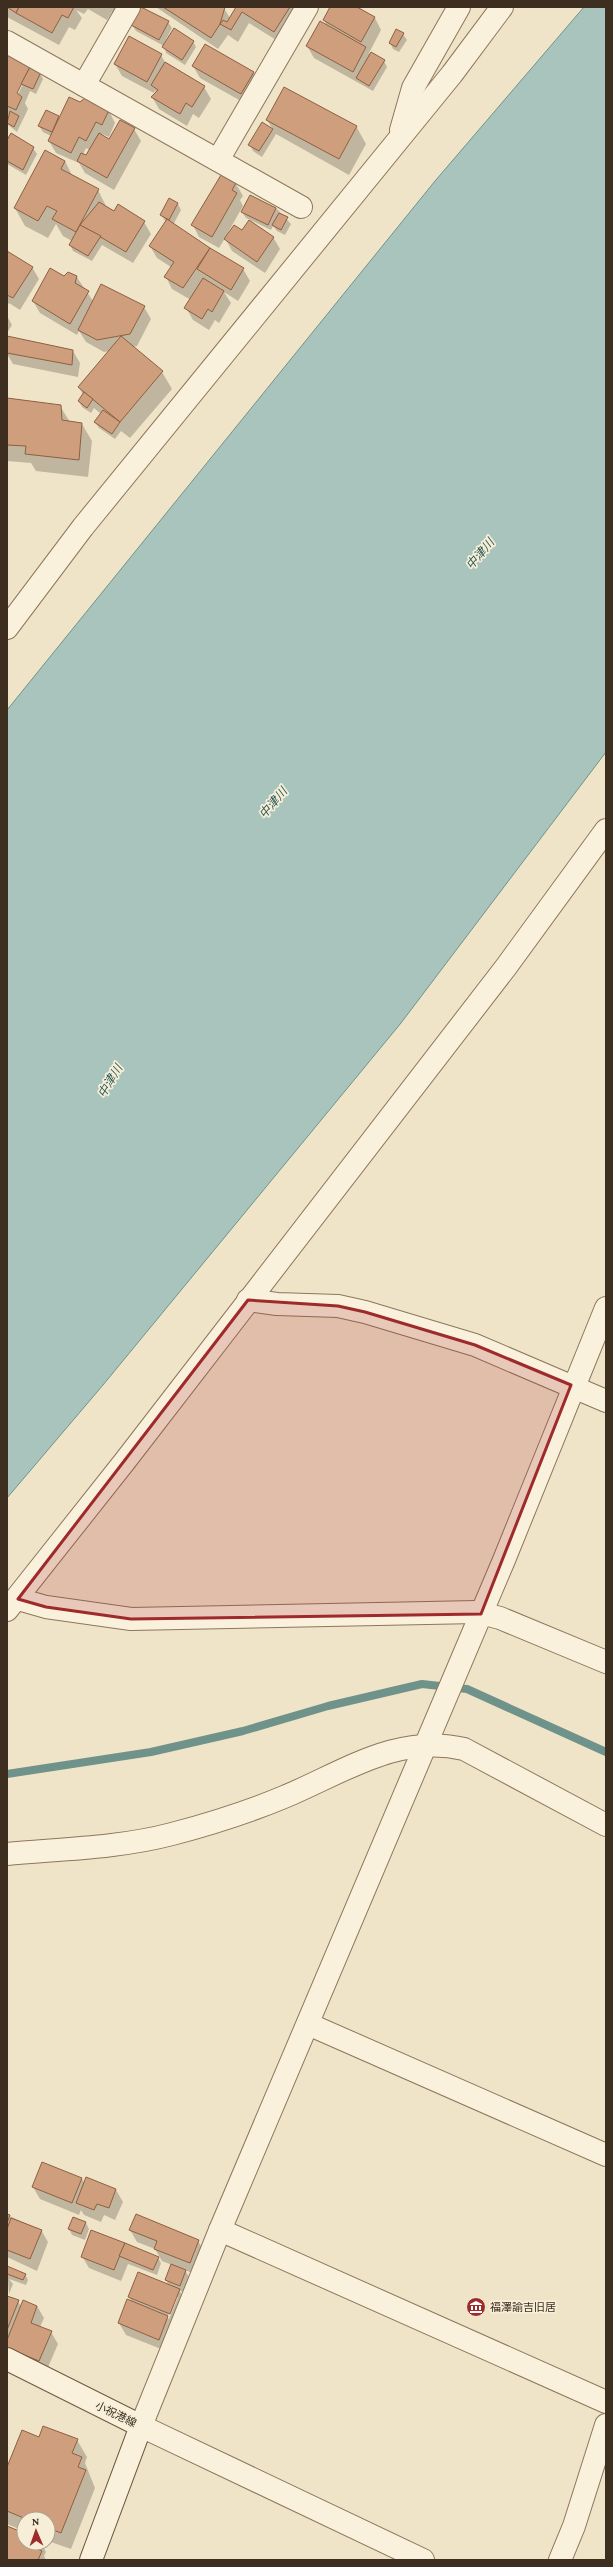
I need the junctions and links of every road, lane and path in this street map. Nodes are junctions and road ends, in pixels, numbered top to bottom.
1 (129, 7) edge
2 (307, 7) edge
3 (459, 7) edge
4 (502, 7) edge
5 (7, 42) edge
6 (84, 85) junction
7 (399, 136) junction
8 (218, 160) junction
9 (301, 207) dead end
10 (7, 628) edge
11 (606, 830) edge
12 (248, 1300) junction
13 (606, 1308) edge
14 (573, 1386) junction
15 (606, 1401) edge
16 (13, 1604) edge
17 (481, 1614) junction
18 (606, 1662) edge
19 (425, 1746) junction
20 (606, 1825) edge
21 (7, 1854) edge
22 (308, 2024) junction
23 (606, 2155) edge
24 (220, 2230) junction
25 (7, 2359) edge
26 (606, 2402) edge
27 (606, 2425) edge
28 (141, 2426) junction
29 (392, 2554) edge
30 (91, 2560) edge
31 (423, 2560) edge
32 (560, 2560) edge

1 - 6 street
2 - 8 street
3 - 7 street
4 - 7 street
5 - 6 street
6 - 8 street
7 - 10 street
8 - 9 street
11 - 12 street
12 - 14 street
12 - 16 street
13 - 14 street
14 - 15 street
14 - 17 street
16 - 17 street
17 - 18 street
17 - 19 street
19 - 20 street
19 - 21 street
19 - 22 street
22 - 23 street
22 - 24 street
24 - 26 street
24 - 28 street
25 - 28 street, 小祝港線
27 - 32 street
28 - 29 street
28 - 30 street, 小祝港線
29 - 31 street

